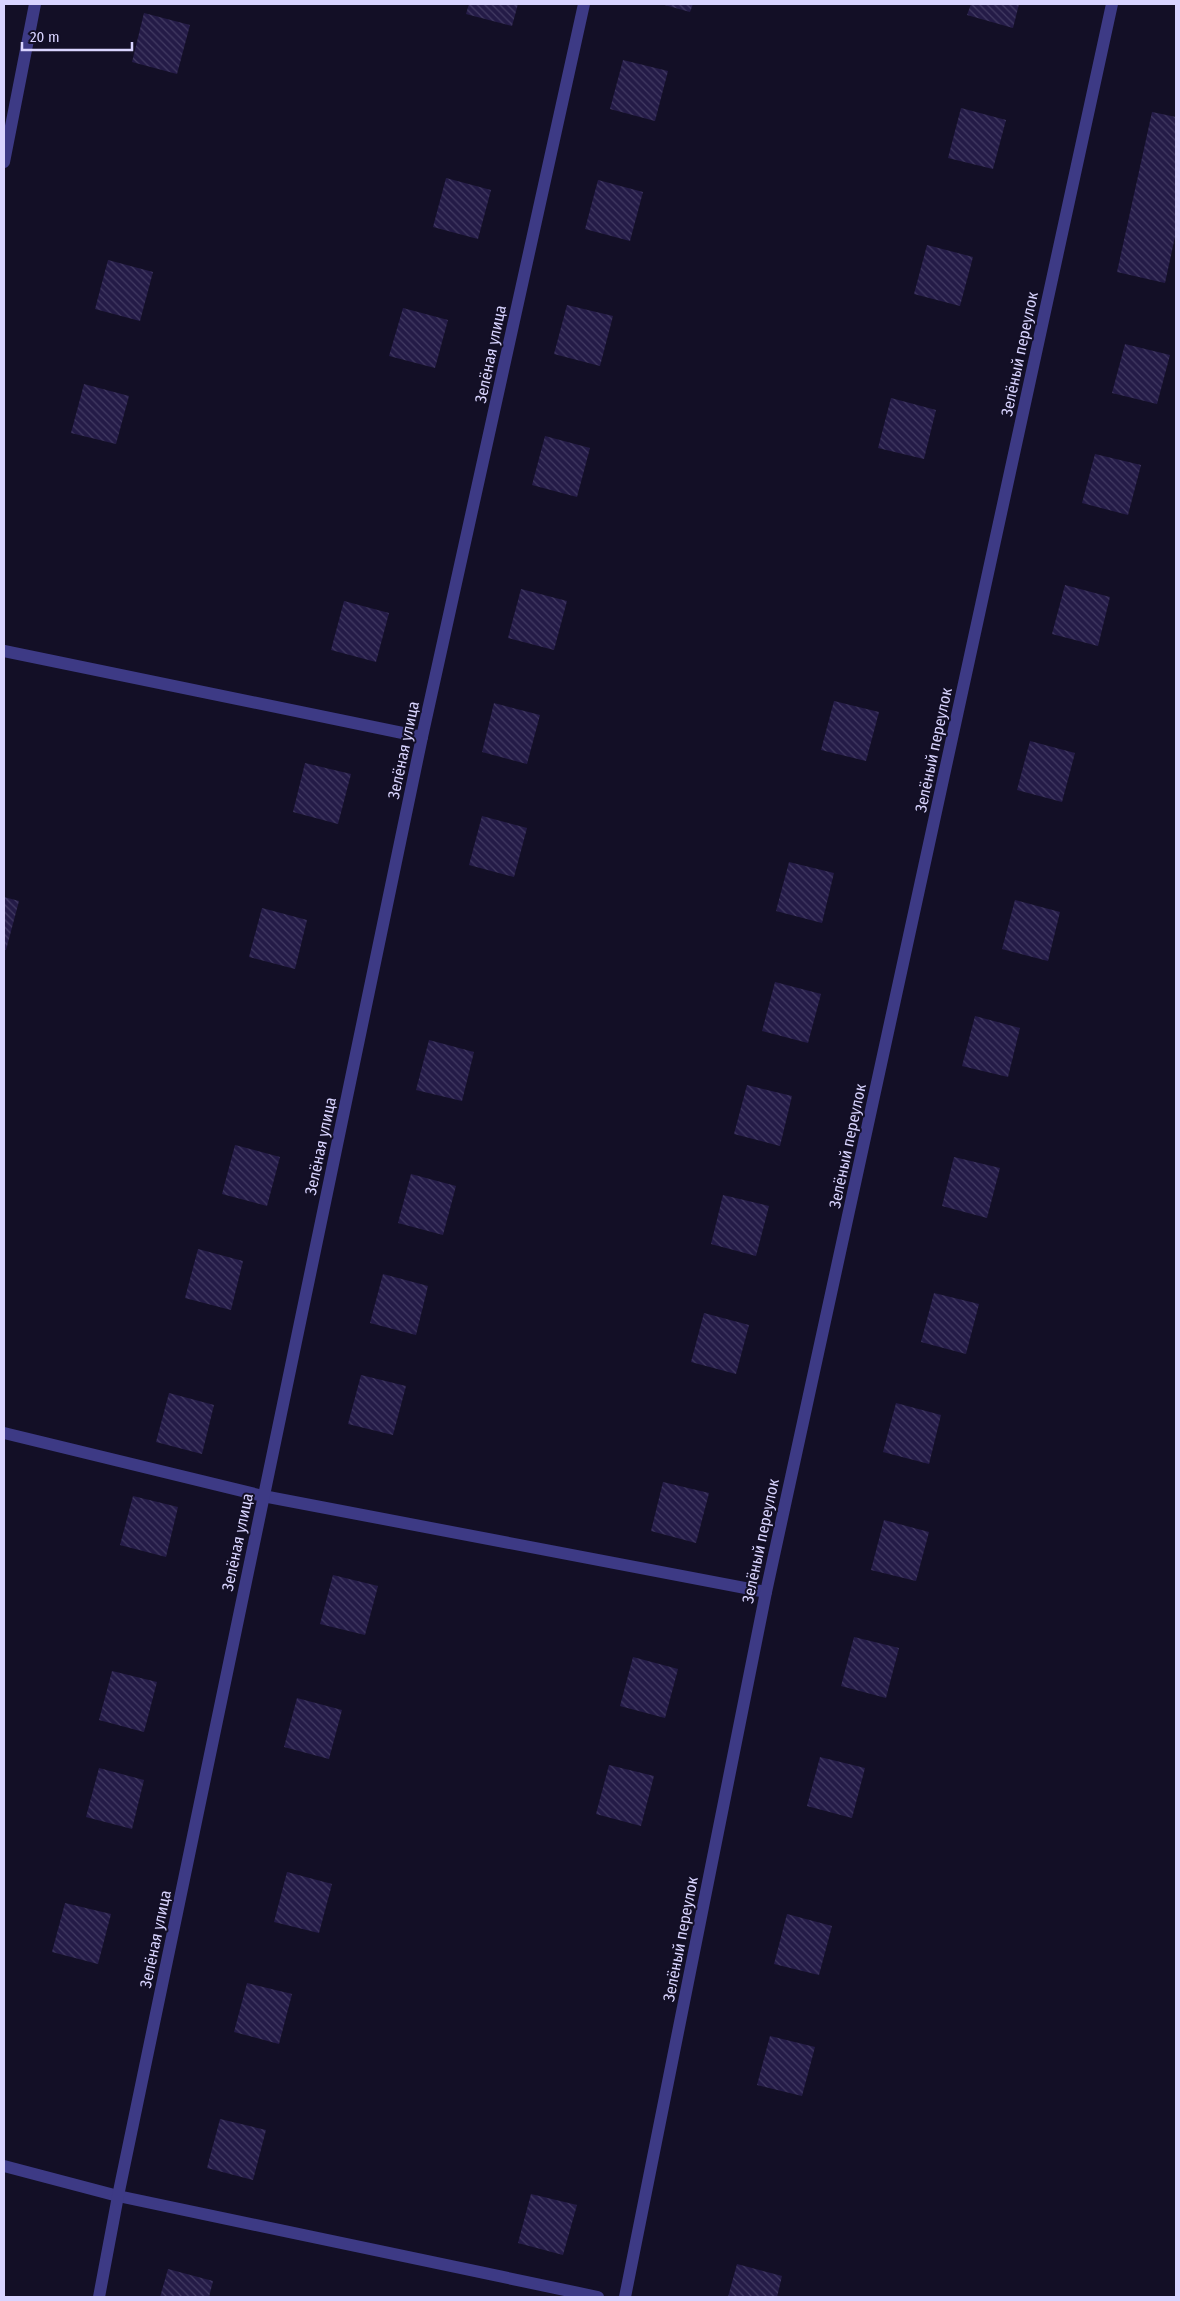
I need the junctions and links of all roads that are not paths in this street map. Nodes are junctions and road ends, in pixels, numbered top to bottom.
1 (35, 4) edge
2 (584, 4) edge
3 (1112, 4) edge
4 (4, 162) edge
5 (4, 651) edge
6 (422, 738) junction
7 (4, 1433) edge
8 (263, 1496) junction
9 (766, 1592) junction
10 (4, 2166) edge
11 (118, 2196) junction
12 (99, 2297) edge
13 (598, 2297) edge
14 (625, 2297) edge

1 - 4 street
2 - 6 street, Зелёная улица
3 - 9 street, Зелёный переулок
5 - 6 street
6 - 8 street, Зелёная улица
7 - 8 street
8 - 9 street
8 - 11 street, Зелёная улица
9 - 14 street, Зелёный переулок
10 - 11 street
11 - 12 street, Зелёная улица
11 - 13 street

